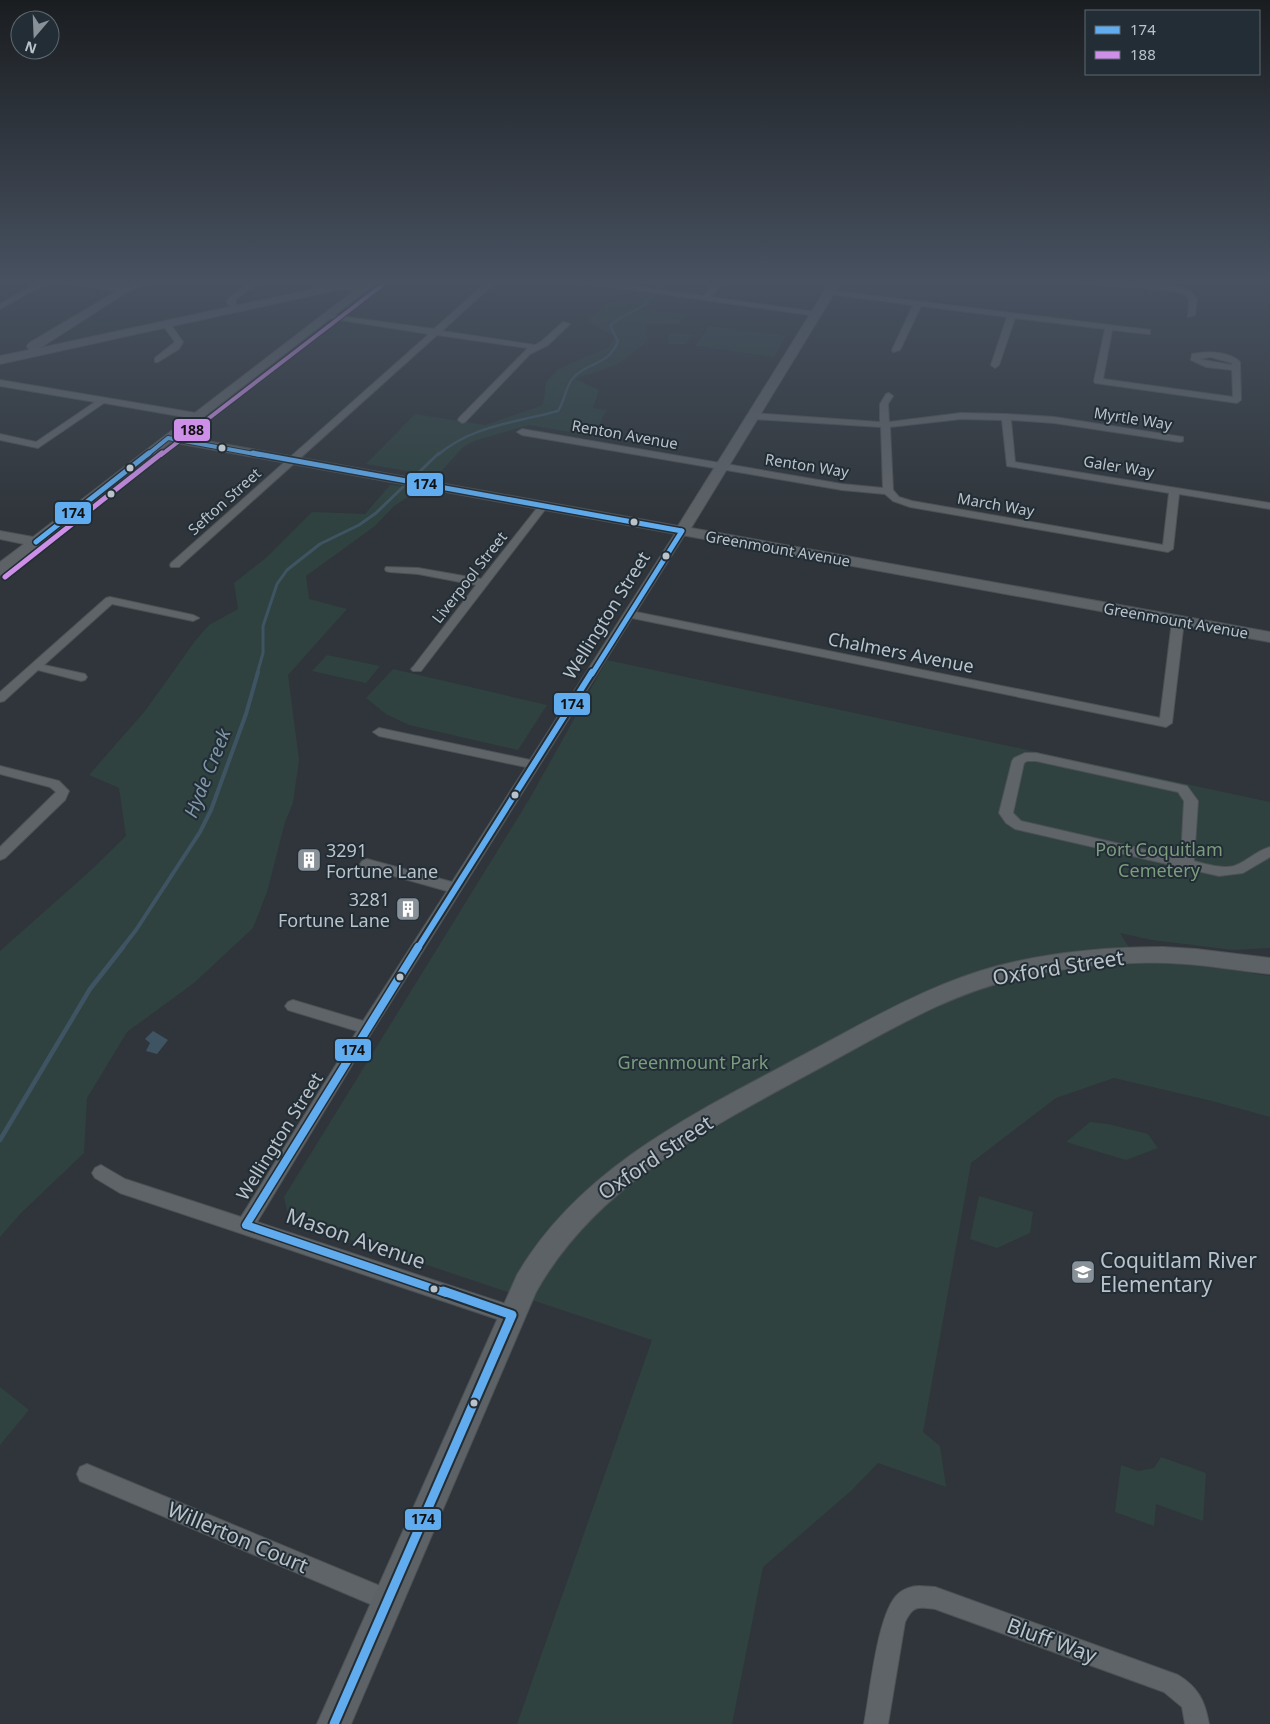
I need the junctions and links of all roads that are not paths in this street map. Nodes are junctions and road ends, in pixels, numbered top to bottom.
1 (271, 359) edge
2 (406, 359) edge
3 (520, 359) edge
4 (788, 359) edge
5 (997, 359) edge
6 (1102, 359) edge
7 (995, 365) dead end
8 (1236, 368) dead end
9 (0, 382) edge
10 (889, 396) dead end
11 (103, 400) junction
12 (196, 416) junction
13 (753, 416) junction
14 (1006, 417) junction
15 (462, 420) dead end
16 (886, 425) junction
17 (522, 432) dead end
18 (0, 437) edge
19 (168, 438) junction
20 (1180, 439) dead end
21 (293, 460) junction
22 (722, 466) junction
23 (1174, 490) junction
24 (888, 491) junction
25 (544, 505) junction
26 (1270, 506) edge
27 (682, 531) junction
28 (0, 535) edge
29 (36, 542) junction
30 (1168, 549) joint
31 (175, 565) dead end
32 (390, 569) dead end
33 (0, 570) edge
34 (483, 583) junction
35 (628, 614) junction
36 (193, 618) dead end
37 (1178, 620) junction
38 (1270, 637) edge
39 (36, 666) junction
40 (417, 669) dead end
41 (81, 677) dead end
42 (0, 698) edge
43 (379, 732) dead end
44 (534, 765) junction
45 (0, 770) edge
46 (1270, 852) edge
47 (0, 855) edge
48 (367, 864) dead end
49 (1187, 864) junction
50 (456, 888) junction
51 (1270, 966) edge
52 (293, 1006) dead end
53 (367, 1028) junction
54 (101, 1173) dead end
55 (246, 1225) junction
56 (512, 1315) junction
57 (87, 1474) dead end
58 (388, 1600) junction
59 (334, 1724) edge
60 (876, 1724) edge
61 (1197, 1724) edge

1 - 12 street
2 - 21 street, Sefton Street
3 - 15 street
4 - 13 street, Wellington Street
5 - 7 street
6 - 8 street
9 - 11 street
10 - 16 street
11 - 12 street
11 - 18 street
12 - 19 street
13 - 16 street, Myrtle Way
13 - 22 street, Wellington Street
14 - 16 street, Myrtle Way
14 - 20 street, Myrtle Way
14 - 23 street, Galer Way
16 - 24 street
17 - 22 street, Renton Avenue
19 - 21 street, Greenmount Avenue
19 - 29 street
21 - 25 street, Greenmount Avenue
21 - 31 street, Sefton Street
22 - 24 street, Renton Way
22 - 27 street, Wellington Street
23 - 26 street, Galer Way
23 - 30 street
24 - 30 street, March Way
25 - 27 street, Greenmount Avenue
25 - 34 street, Liverpool Street
27 - 35 street, Wellington Street
27 - 37 street, Greenmount Avenue
28 - 29 street
29 - 33 street
32 - 34 street
34 - 40 street, Liverpool Street
35 - 37 street, Chalmers Avenue
35 - 44 street, Wellington Street
36 - 39 street
37 - 38 street, Greenmount Avenue
39 - 41 street
39 - 42 street
43 - 44 street
44 - 50 street, Wellington Street
45 - 47 street
46 - 49 street
48 - 50 street
49 - 49 street
50 - 53 street, Wellington Street
51 - 56 street, Oxford Street
52 - 53 street
53 - 55 street, Wellington Street
54 - 55 street, Mason Avenue
55 - 56 street, Mason Avenue
56 - 58 street, Oxford Street
57 - 58 street, Willerton Court
58 - 59 street, Oxford Street
60 - 61 street, Bluff Way

